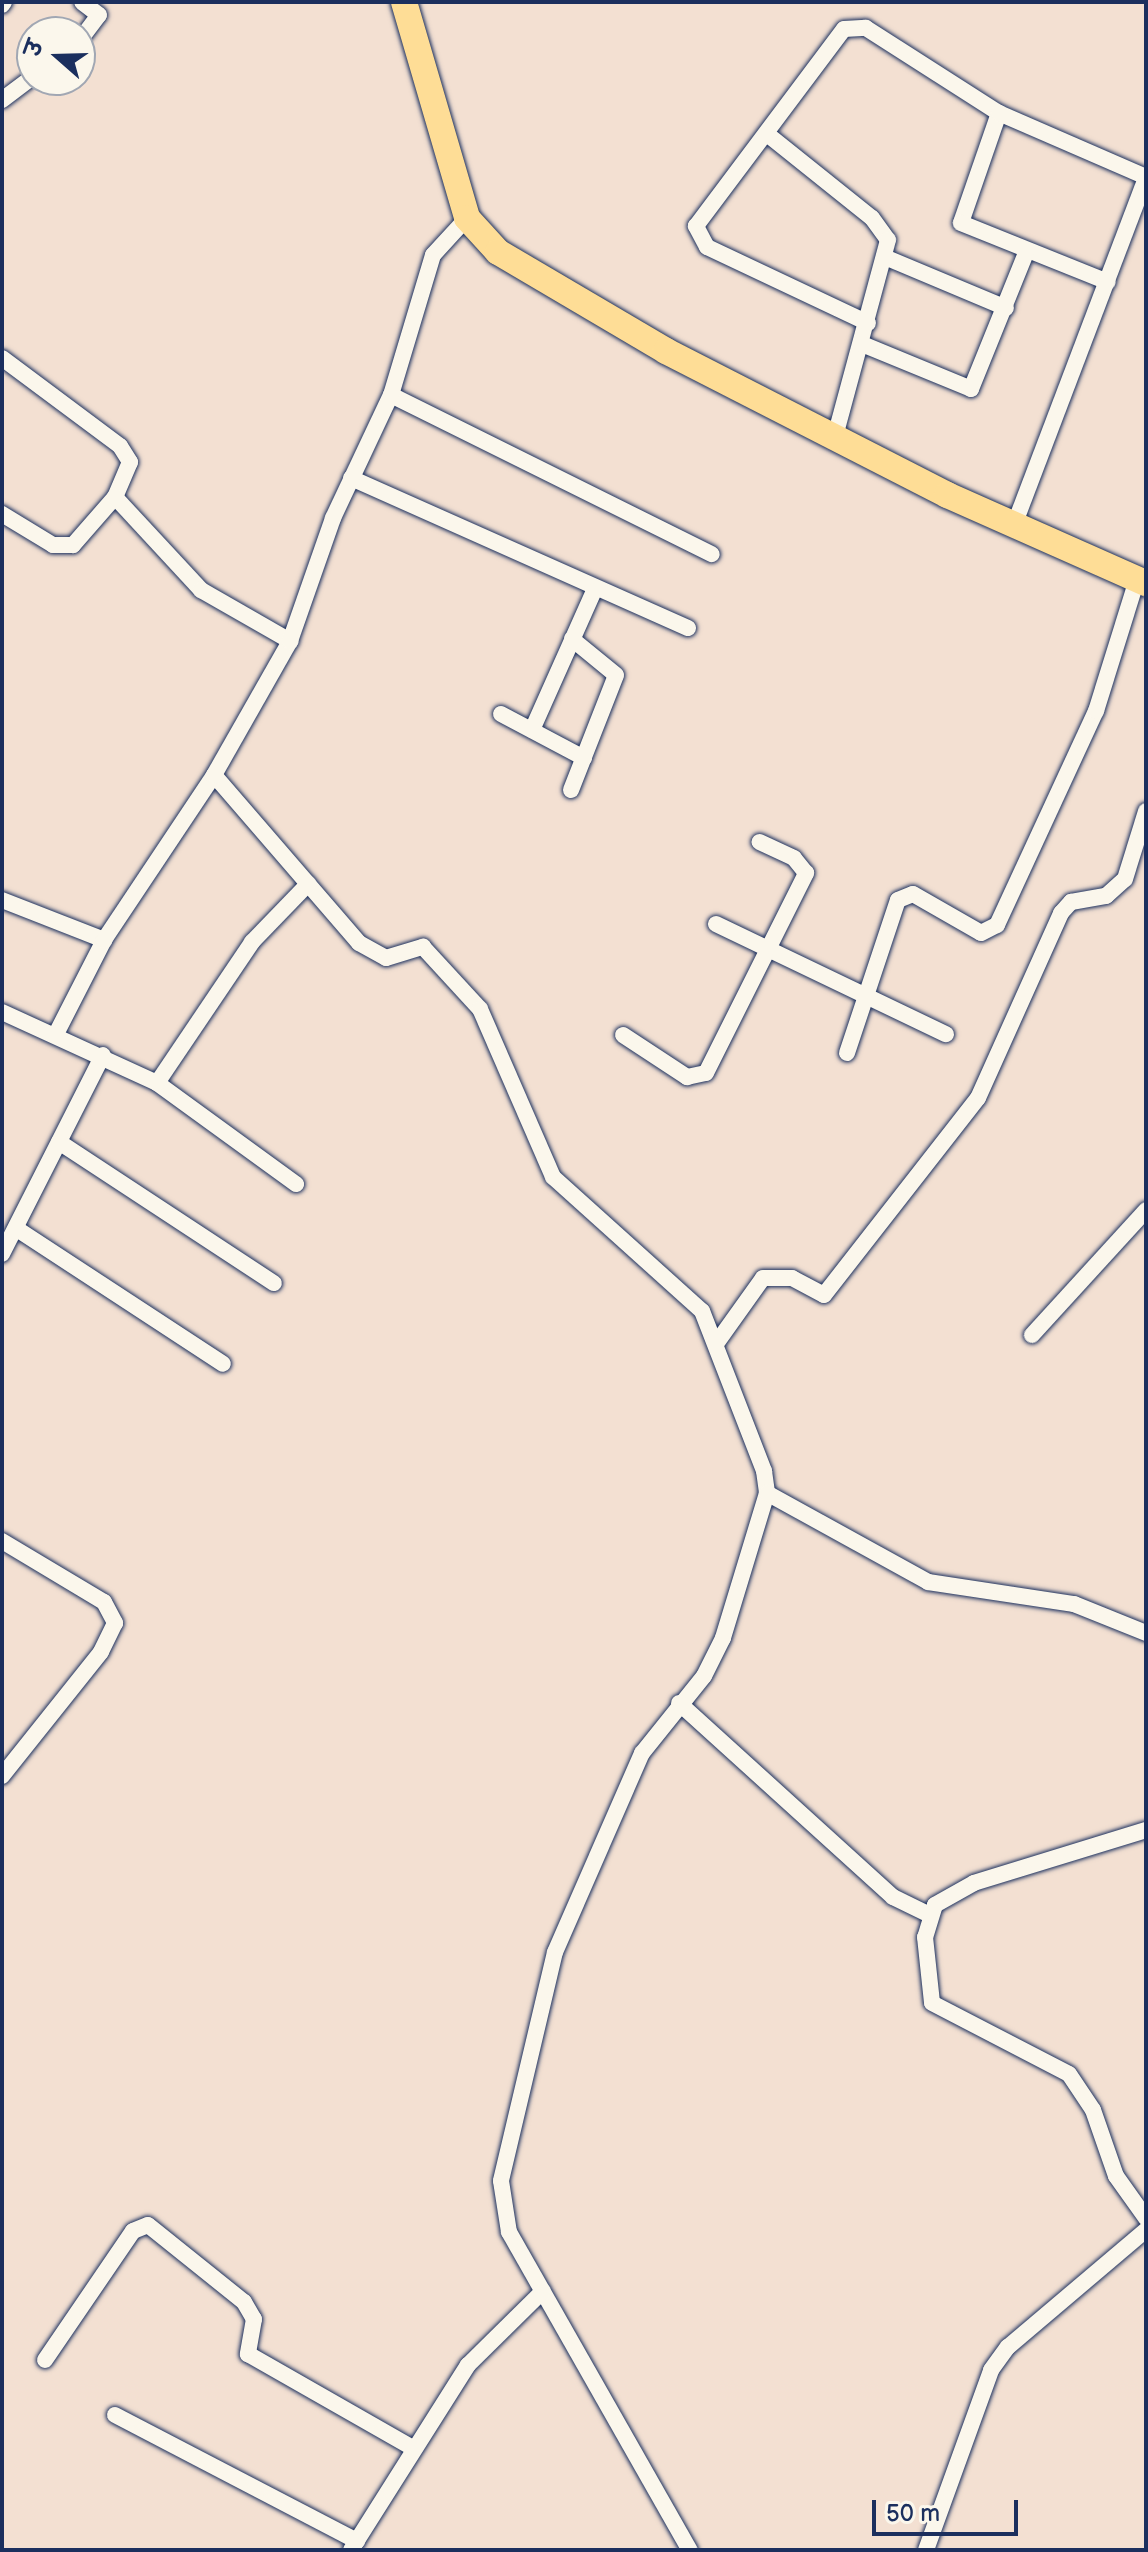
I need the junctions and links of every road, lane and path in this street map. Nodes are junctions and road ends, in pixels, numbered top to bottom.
1 (82, 2) edge
2 (404, 2) edge
3 (96, 19) edge
4 (999, 113) junction
5 (767, 134) junction
6 (1146, 178) edge
7 (467, 218) junction
8 (1026, 253) junction
9 (887, 258) junction
10 (1108, 282) junction
11 (1006, 308) junction
12 (868, 323) junction
13 (862, 344) junction
14 (2, 358) edge
15 (391, 395) junction
16 (835, 437) junction
17 (351, 478) junction
18 (115, 497) junction
19 (2, 514) edge
20 (1013, 528) junction
21 (712, 554) dead end
22 (1142, 581) edge
23 (594, 591) junction
24 (688, 628) dead end
25 (572, 639) junction
26 (290, 641) junction
27 (501, 714) dead end
28 (532, 730) junction
29 (584, 758) junction
30 (214, 775) junction
31 (571, 790) dead end
32 (1146, 811) edge
33 (759, 842) dead end
34 (308, 884) junction
35 (2, 900) edge
36 (716, 924) dead end
37 (104, 940) junction
38 (771, 950) junction
39 (867, 992) junction
40 (2, 1012) edge
41 (56, 1034) junction
42 (946, 1034) dead end
43 (623, 1035) dead end
44 (847, 1053) dead end
45 (103, 1055) junction
46 (157, 1083) junction
47 (59, 1142) junction
48 (296, 1184) dead end
49 (1146, 1210) edge
50 (17, 1229) junction
51 (2, 1254) edge
52 (274, 1283) dead end
53 (1032, 1335) dead end
54 (718, 1341) junction
55 (223, 1364) dead end
56 (767, 1493) junction
57 (2, 1541) edge
58 (1146, 1633) edge
59 (679, 1703) junction
60 (2, 1776) edge
61 (1146, 1830) edge
62 (928, 1914) junction
63 (1146, 2218) edge
64 (1146, 2230) edge
65 (543, 2291) junction
66 (45, 2360) dead end
67 (115, 2415) dead end
68 (413, 2448) junction
69 (354, 2545) edge
70 (690, 2550) edge
71 (926, 2550) edge

1 - 3 street
2 - 7 main road
4 - 5 street
4 - 6 street
4 - 8 street
5 - 9 street
5 - 12 street
6 - 10 street
7 - 15 street
7 - 16 main road
8 - 10 street
8 - 11 street
9 - 11 street
9 - 12 street
10 - 20 street
11 - 13 street
12 - 13 street
13 - 16 street
14 - 18 street
15 - 17 street
15 - 21 street
16 - 20 main road
17 - 23 street
17 - 26 street
18 - 19 street
18 - 26 street
20 - 22 main road
22 - 39 street
23 - 24 street
23 - 25 street
25 - 28 street
25 - 29 street
26 - 30 street
27 - 28 street
28 - 29 street
29 - 31 street
30 - 34 street
30 - 37 street
32 - 54 street
33 - 38 street
34 - 46 street
34 - 54 street
35 - 37 street
36 - 38 street
37 - 41 street
38 - 39 street
38 - 43 street
39 - 42 street
39 - 44 street
40 - 41 street
41 - 45 street
45 - 46 street
45 - 47 street
46 - 48 street
47 - 50 street
47 - 52 street
49 - 53 street
50 - 51 street
50 - 55 street
54 - 56 street
56 - 58 street
56 - 59 street
57 - 60 street
59 - 62 street
59 - 65 street
61 - 62 street
62 - 63 street
64 - 71 street
65 - 68 street
65 - 70 street
66 - 68 street
67 - 69 street
68 - 69 street

